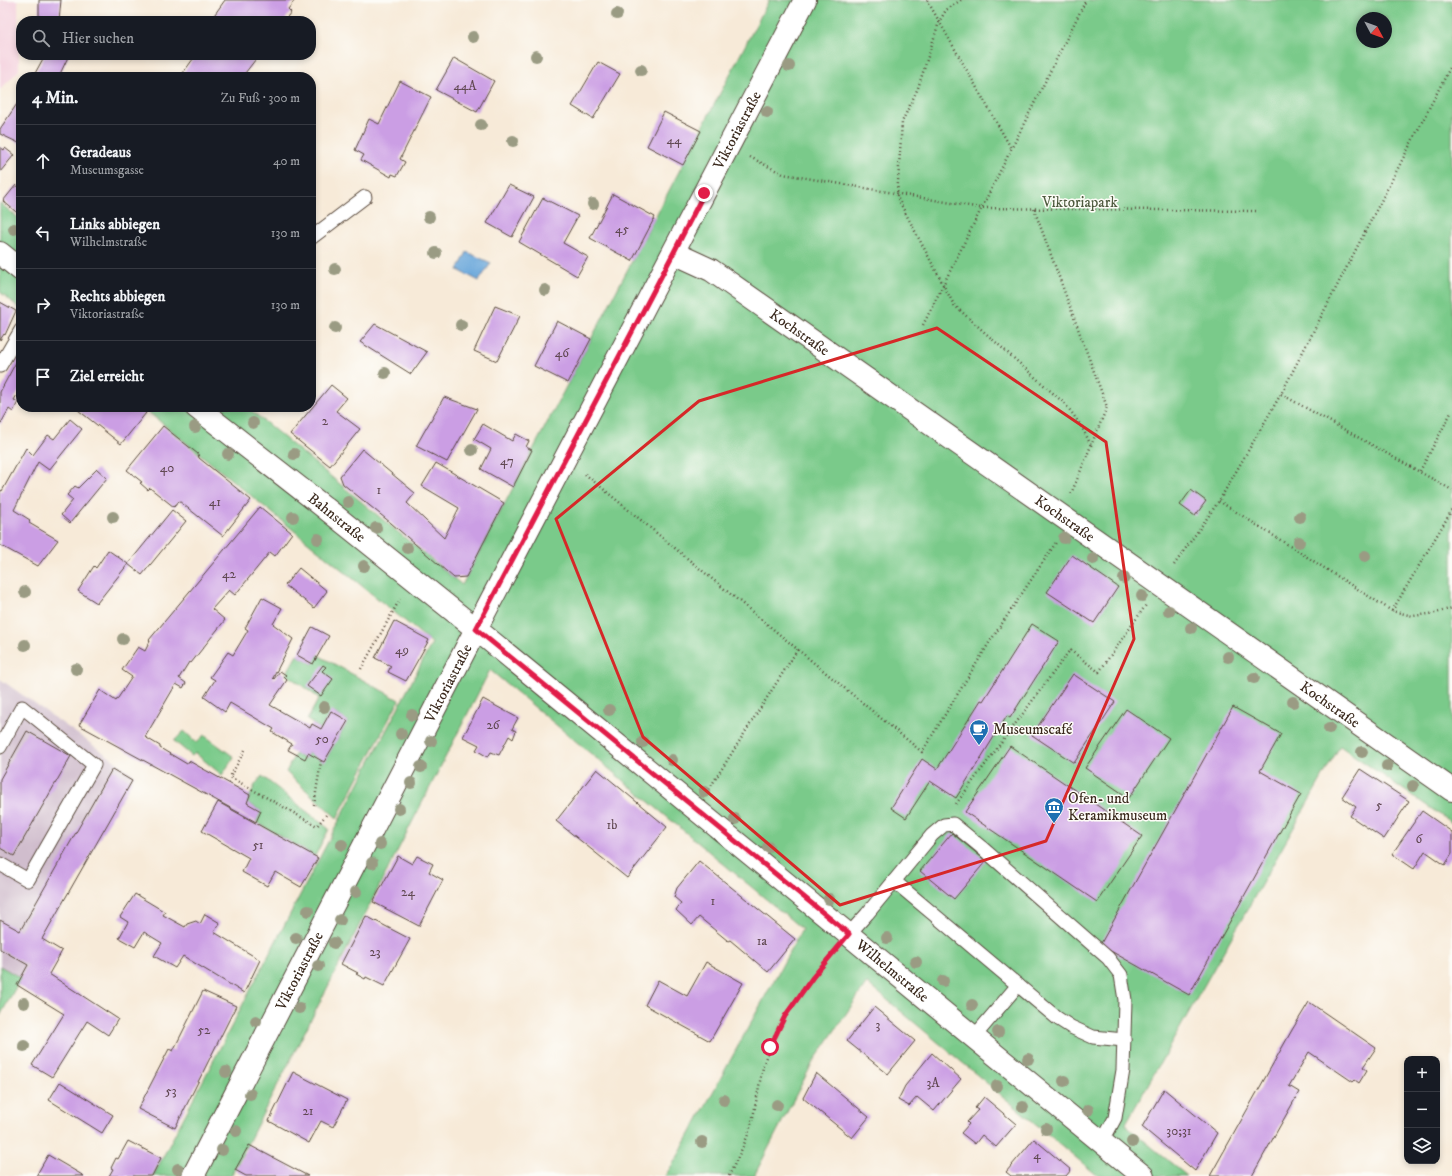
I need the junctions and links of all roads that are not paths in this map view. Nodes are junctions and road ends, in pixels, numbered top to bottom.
1 (805, 0) edge
2 (365, 197) dead end
3 (316, 234) edge
4 (674, 252) junction
5 (0, 253) edge
6 (16, 266) edge
7 (16, 339) edge
8 (0, 366) edge
9 (202, 412) edge
10 (476, 629) junction
11 (0, 747) edge
12 (1452, 790) edge
13 (0, 864) edge
14 (894, 881) junction
15 (849, 934) junction
16 (1018, 985) junction
17 (974, 1037) junction
18 (1124, 1040) junction
19 (1102, 1142) junction
20 (193, 1176) edge
21 (1142, 1176) edge

1 - 4 street, Viktoriastraße
2 - 3 lane
4 - 10 street, Viktoriastraße
4 - 12 street, Kochstraße
5 - 6 street
7 - 8 lane
9 - 10 street, Bahnstraße
10 - 15 street, Wilhelmstraße
10 - 20 street, Viktoriastraße
11 - 13 lane
14 - 15 lane
14 - 16 lane
14 - 18 lane
15 - 17 street, Wilhelmstraße
16 - 17 lane
16 - 18 lane
17 - 19 street, Wilhelmstraße
18 - 19 lane
19 - 21 street, Wilhelmstraße

